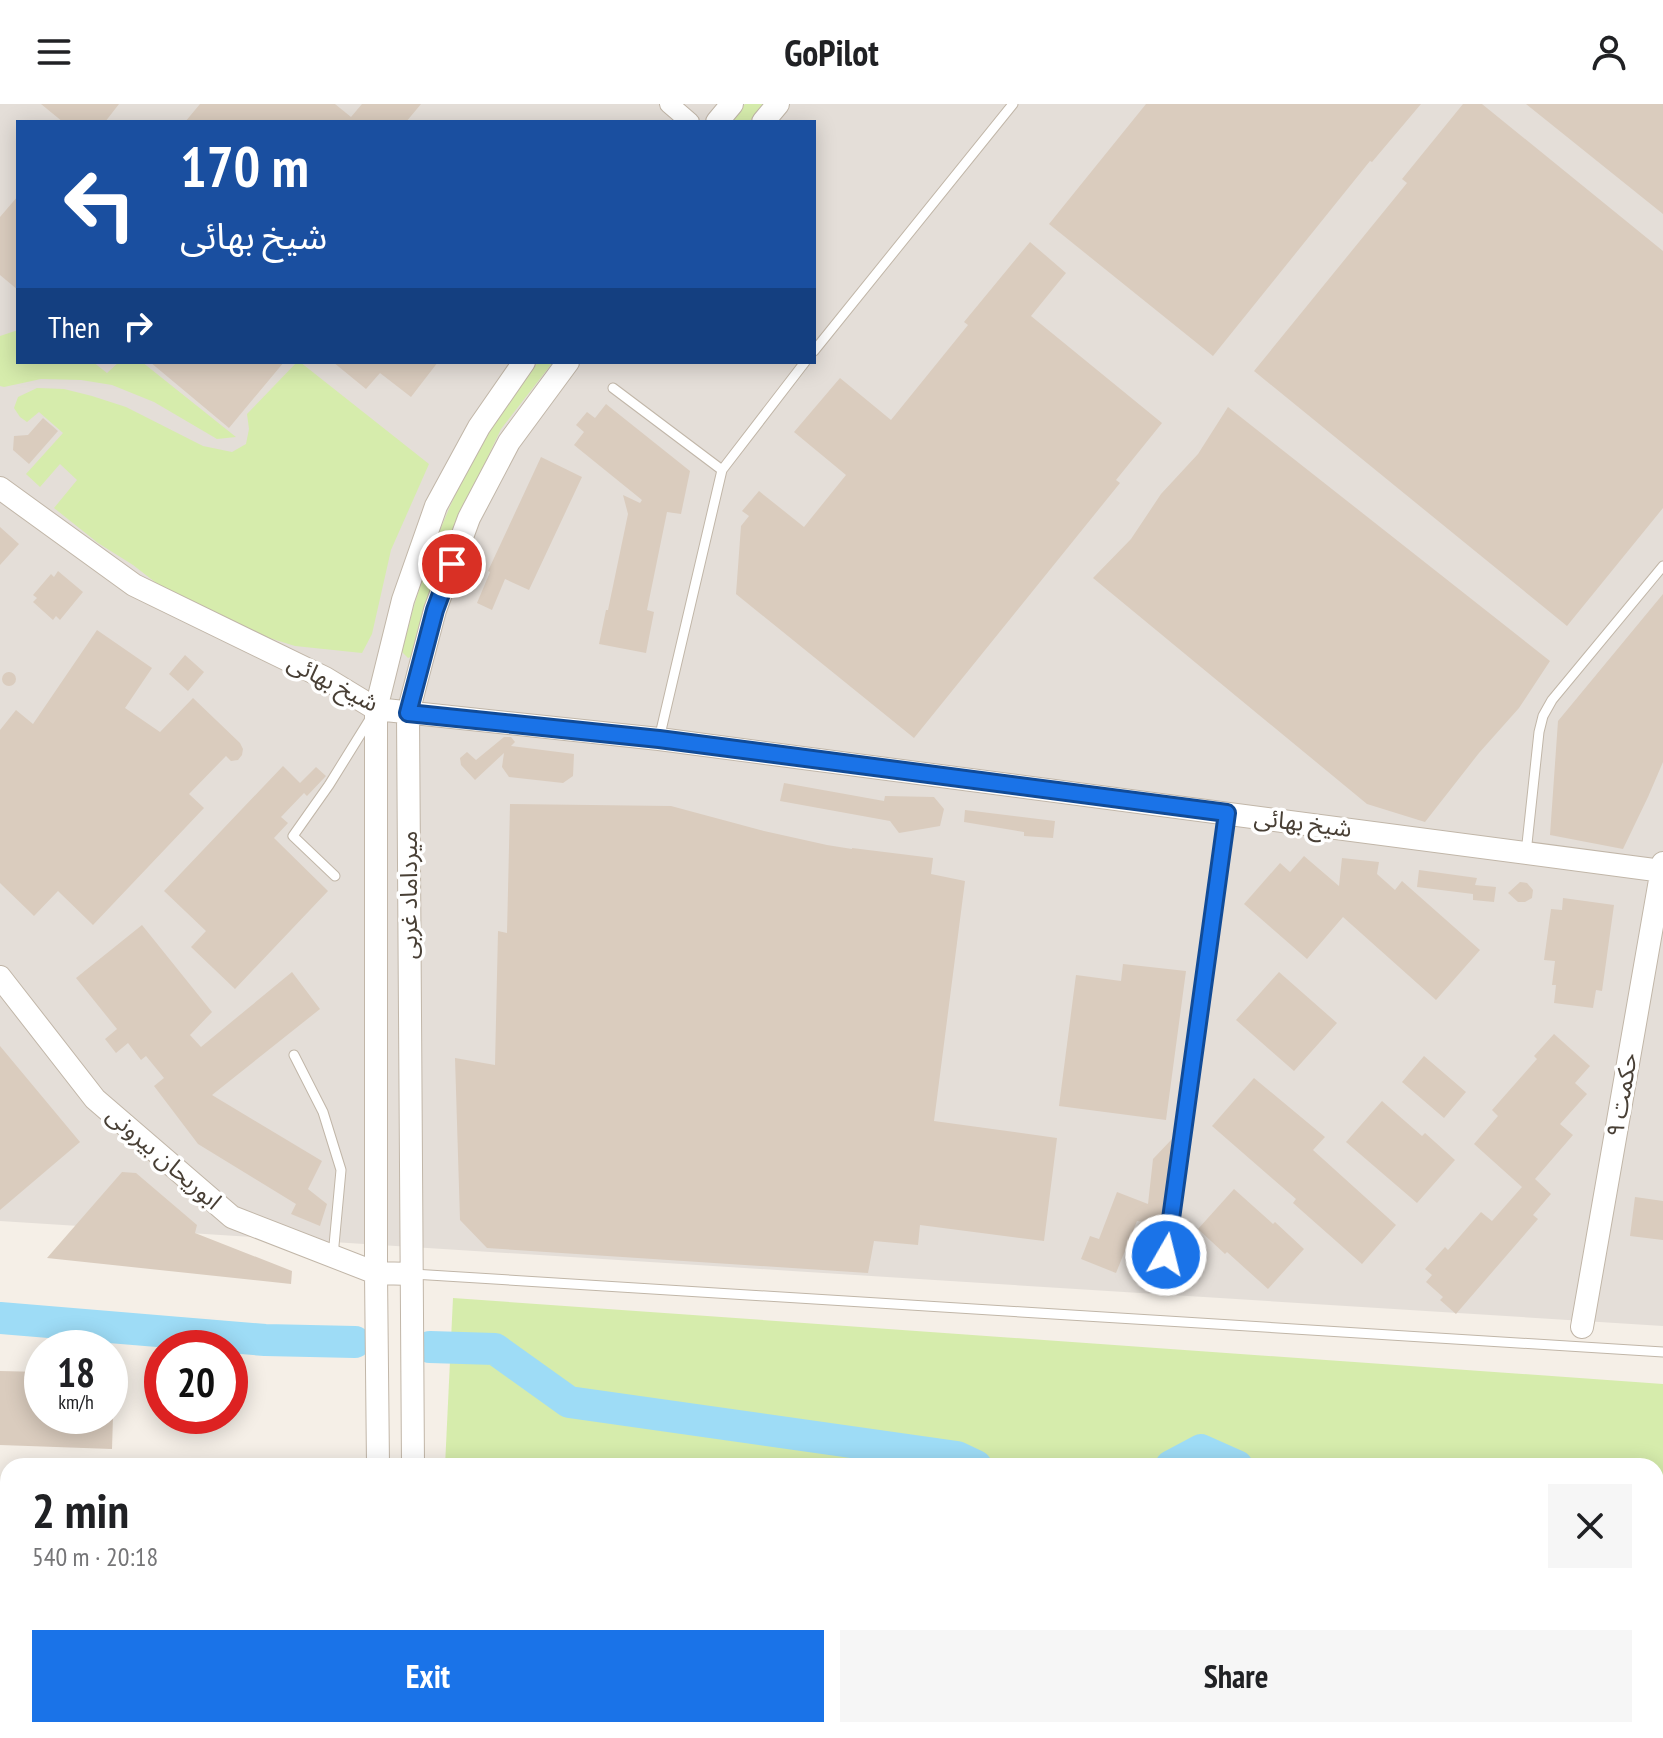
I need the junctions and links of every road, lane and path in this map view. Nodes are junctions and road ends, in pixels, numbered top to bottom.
1 (669, 104) edge
2 (732, 104) edge
3 (778, 104) edge
4 (1013, 104) edge
5 (688, 120) edge
6 (719, 120) edge
7 (765, 120) edge
8 (816, 349) edge
9 (523, 364) edge
10 (567, 364) edge
11 (803, 364) edge
12 (613, 388) dead end
13 (722, 470) junction
14 (0, 488) edge
15 (1663, 566) edge
16 (376, 709) junction
17 (408, 713) junction
18 (659, 739) junction
19 (1227, 813) junction
20 (1526, 853) junction
21 (1662, 868) edge
22 (335, 876) dead end
23 (0, 977) edge
24 (294, 1055) dead end
25 (1166, 1255) dead end
26 (333, 1256) junction
27 (376, 1273) junction
28 (412, 1274) junction
29 (1582, 1327) dead end
30 (1663, 1352) edge
31 (378, 1458) edge
32 (413, 1458) edge

1 - 5 street
2 - 6 street
3 - 7 street
4 - 8 lane
9 - 16 street, میرداماد غربی
10 - 17 street, میرداماد غربی
11 - 13 lane
12 - 13 lane
13 - 18 lane
14 - 16 street, شیخ بهائی
15 - 20 lane
16 - 17 street, شیخ بهائی
16 - 22 lane
16 - 27 street, میرداماد غربی
17 - 18 street, شیخ بهائی
17 - 28 street, میرداماد غربی
18 - 19 street, شیخ بهائی
19 - 20 street, شیخ بهائی
19 - 25 lane
20 - 21 street, شیخ بهائی
21 - 29 street, حکمت ۹
23 - 26 street, ابوریحان بیرونی
24 - 26 lane
26 - 27 street, ابوریحان بیرونی
27 - 28 street, ابوریحان بیرونی
27 - 31 street, میرداماد غربی
28 - 30 lane
28 - 32 street, میرداماد غربی

